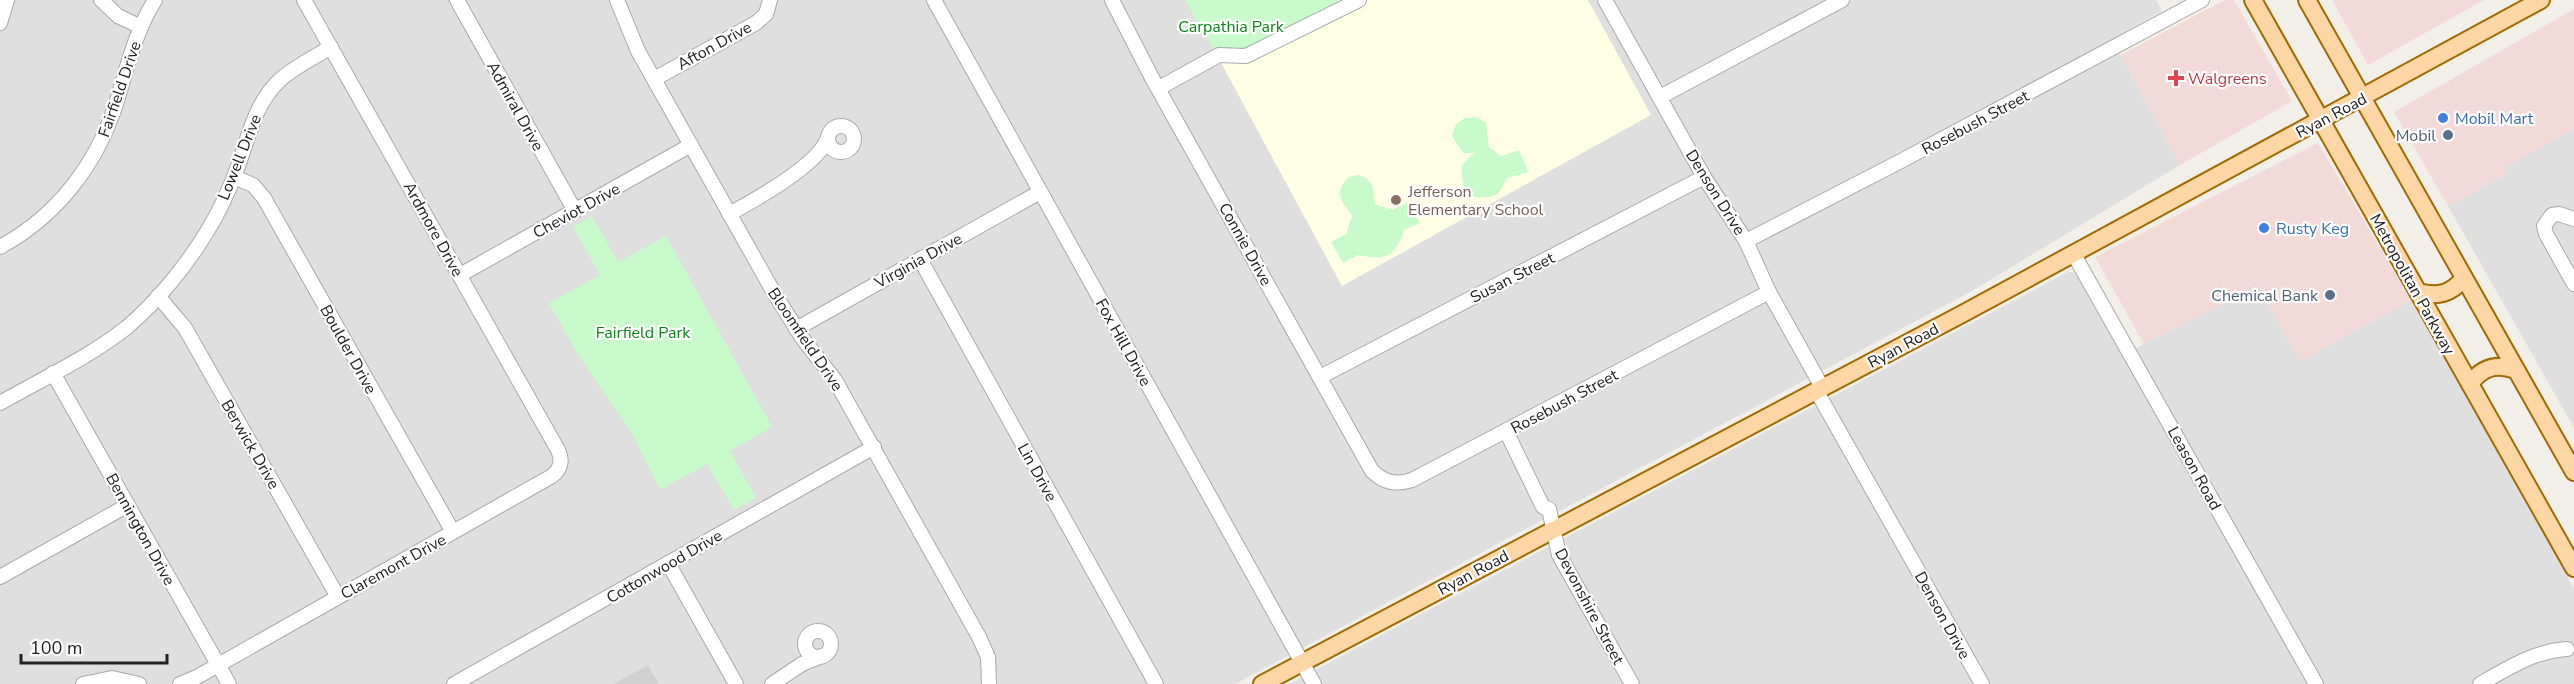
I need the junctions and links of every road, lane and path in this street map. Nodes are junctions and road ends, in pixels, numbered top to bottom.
1 (101, 0) edge
2 (155, 0) edge
3 (304, 0) edge
4 (456, 0) edge
5 (617, 0) edge
6 (934, 0) edge
7 (1112, 0) edge
8 (1359, 0) edge
9 (1605, 0) edge
10 (1842, 0) edge
11 (2202, 0) edge
12 (2253, 0) edge
13 (2307, 0) edge
14 (2541, 0) edge
15 (770, 3) edge
16 (4, 5) edge
17 (0, 23) edge
18 (141, 27) junction
19 (332, 47) junction
20 (654, 79) junction
21 (1158, 88) junction
22 (1660, 97) junction
23 (2362, 98) junction
24 (2320, 121) junction
25 (828, 138) junction
26 (691, 145) junction
27 (837, 152) junction
28 (820, 154) junction
29 (234, 177) junction
30 (1704, 177) junction
31 (1040, 192) junction
32 (575, 211) junction
33 (729, 214) junction
34 (2574, 219) edge
35 (1746, 241) junction
36 (0, 247) edge
37 (2073, 253) junction
38 (920, 259) junction
39 (460, 275) junction
40 (2464, 278) junction
41 (2574, 284) edge
42 (1769, 292) junction
43 (2418, 292) junction
44 (158, 296) junction
45 (796, 329) junction
46 (2516, 370) junction
47 (53, 373) junction
48 (1320, 377) junction
49 (2470, 384) junction
50 (1819, 388) junction
51 (0, 403) edge
52 (1506, 431) junction
53 (874, 447) junction
54 (561, 460) joint
55 (2571, 461) edge
56 (1387, 482) joint
57 (128, 505) junction
58 (1553, 530) junction
59 (453, 532) junction
60 (668, 563) junction
61 (2574, 568) edge
62 (0, 577) edge
63 (338, 597) junction
64 (805, 642) junction
65 (2567, 649) dead end
66 (822, 656) junction
67 (1302, 662) junction
68 (802, 664) junction
69 (218, 665) junction
70 (989, 682) edge
71 (83, 684) edge
72 (139, 684) edge
73 (180, 684) edge
74 (229, 684) edge
75 (454, 684) edge
76 (736, 684) edge
77 (772, 684) edge
78 (1156, 684) edge
79 (1262, 684) edge
80 (1314, 684) edge
81 (1632, 684) edge
82 (1982, 684) edge
83 (2316, 684) edge
84 (2480, 684) edge

1 - 18 street
2 - 18 street, Fairfield Drive
3 - 19 street, Ardmore Drive
4 - 32 street, Admiral Drive
5 - 20 street, Bloomfield Drive
6 - 31 street, Fox Hill Drive
7 - 21 street, Connie Drive
8 - 21 street
9 - 22 street, Denson Drive
10 - 22 street
11 - 35 street, Rosebush Street
12 - 24 main road, Metropolitan Parkway
13 - 23 main road
14 - 23 main road, Ryan Road
15 - 20 street, Afton Drive
16 - 17 street
18 - 36 street, Fairfield Drive
19 - 29 street, Lowell Drive
19 - 39 street, Ardmore Drive
20 - 26 street, Bloomfield Drive
21 - 48 street, Connie Drive
22 - 30 street, Denson Drive
23 - 24 main road, Ryan Road
23 - 40 main road
24 - 37 main road, Ryan Road
24 - 43 main road, Metropolitan Parkway
25 - 27 street
25 - 27 street
25 - 28 street
26 - 32 street, Cheviot Drive
26 - 33 street, Bloomfield Drive
27 - 28 street
28 - 33 street
29 - 44 street, Lowell Drive
29 - 59 street, Boulder Drive
30 - 35 street, Denson Drive
30 - 48 street, Susan Street
31 - 38 street, Virginia Drive
31 - 67 street, Fox Hill Drive
32 - 39 street, Cheviot Drive
33 - 45 street, Bloomfield Drive
34 - 41 street
35 - 42 street, Denson Drive
37 - 50 main road, Ryan Road
37 - 83 street, Leason Road
38 - 45 street, Virginia Drive
38 - 78 street, Lin Drive
39 - 54 street, Ardmore Drive
40 - 43 main road
40 - 46 main road
42 - 50 street, Denson Drive
42 - 52 street, Rosebush Street
43 - 49 main road, Metropolitan Parkway
44 - 47 street, Lowell Drive
44 - 63 street, Berwick Drive
45 - 53 street, Bloomfield Drive
46 - 49 main road
46 - 55 main road
47 - 51 street, Lowell Drive
47 - 57 street, Bennington Drive
48 - 56 street, Connie Drive
49 - 61 main road, Metropolitan Parkway
50 - 58 main road, Ryan Road
50 - 82 street, Denson Drive
52 - 56 street, Rosebush Street
52 - 58 street, Devonshire Street
53 - 60 street, Cottonwood Drive
53 - 70 street, Bloomfield Drive
54 - 59 street, Claremont Drive
57 - 62 street
57 - 69 street, Bennington Drive
58 - 67 main road, Ryan Road
58 - 81 street, Devonshire Street
59 - 63 street, Claremont Drive
60 - 75 street, Cottonwood Drive
60 - 76 street
63 - 69 street, Claremont Drive
64 - 66 street
64 - 66 street
64 - 68 street
65 - 84 street
66 - 68 street
67 - 79 main road, Ryan Road
67 - 80 street, Fox Hill Drive
68 - 77 street
69 - 73 street, Claremont Drive
69 - 74 street, Bennington Drive
71 - 72 street

